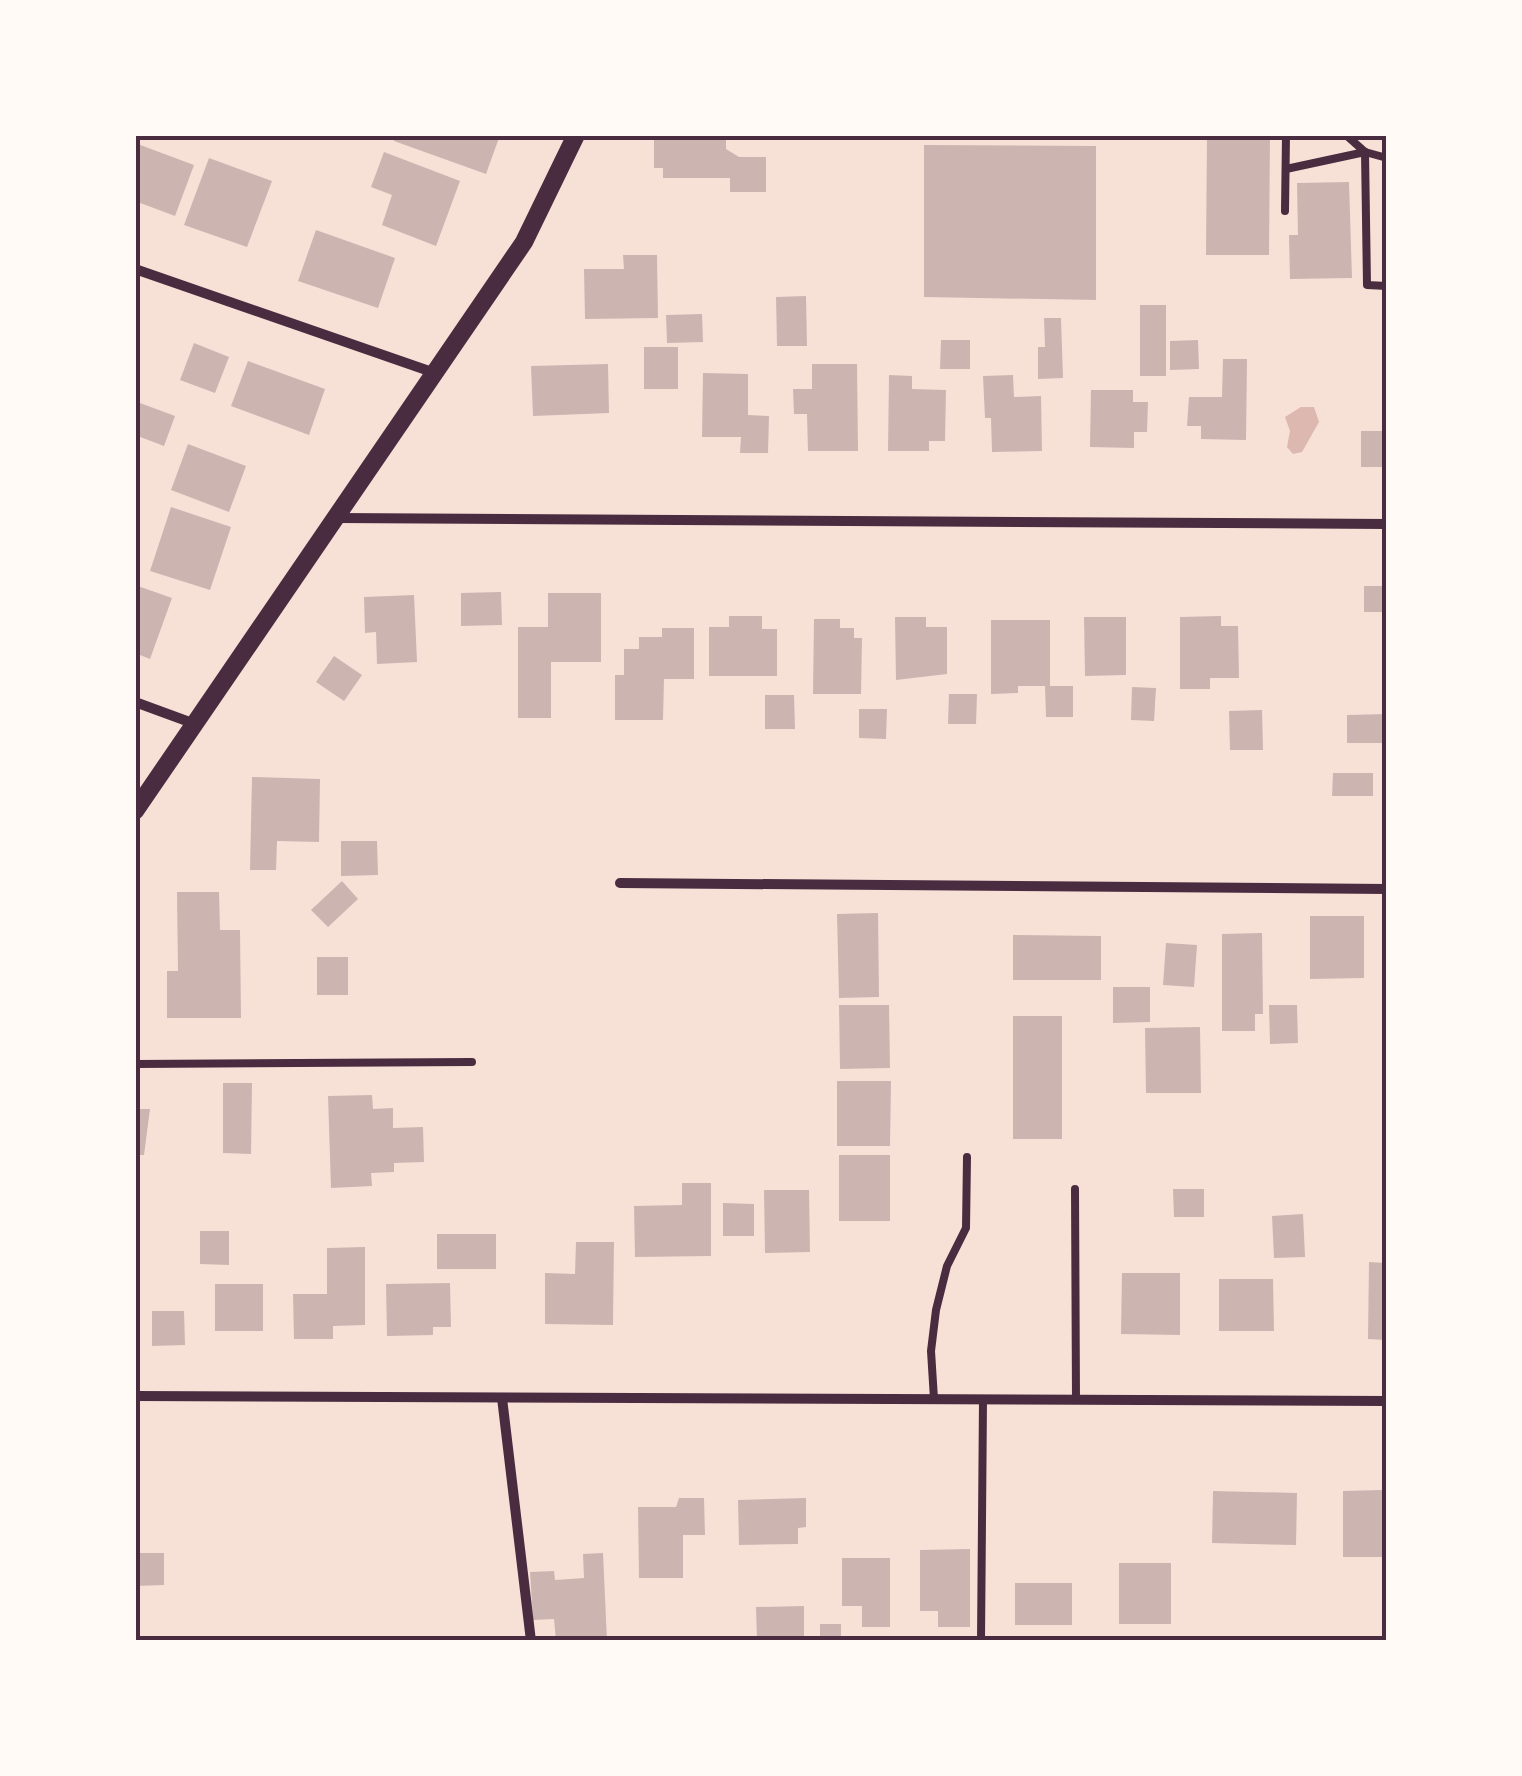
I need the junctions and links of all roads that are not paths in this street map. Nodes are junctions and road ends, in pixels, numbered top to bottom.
1 (576, 135) edge
2 (1286, 135) edge
3 (1346, 135) edge
4 (1365, 152) junction
5 (1387, 158) edge
6 (1286, 169) junction
7 (1285, 211) dead end
8 (135, 269) edge
9 (1387, 286) edge
10 (436, 374) junction
11 (336, 518) junction
12 (1387, 524) edge
13 (135, 702) edge
14 (195, 724) junction
15 (135, 811) edge
16 (620, 883) dead end
17 (1387, 889) edge
18 (472, 1062) dead end
19 (135, 1064) edge
20 (968, 1157) dead end
21 (1074, 1189) dead end
22 (135, 1396) edge
23 (502, 1398) junction
24 (934, 1400) junction
25 (984, 1400) junction
26 (1076, 1400) junction
27 (1387, 1401) edge
28 (532, 1641) edge
29 (981, 1641) edge

1 - 10 street
2 - 6 lane
3 - 4 lane
4 - 5 lane
4 - 6 lane
4 - 9 lane
6 - 7 lane
8 - 10 street
10 - 11 street
11 - 12 street
11 - 14 street
13 - 14 street
14 - 15 street
16 - 17 street
18 - 19 lane
20 - 24 lane
21 - 26 lane
22 - 23 street
23 - 24 street
23 - 28 street
24 - 25 street
25 - 26 street
25 - 29 lane
26 - 27 street

